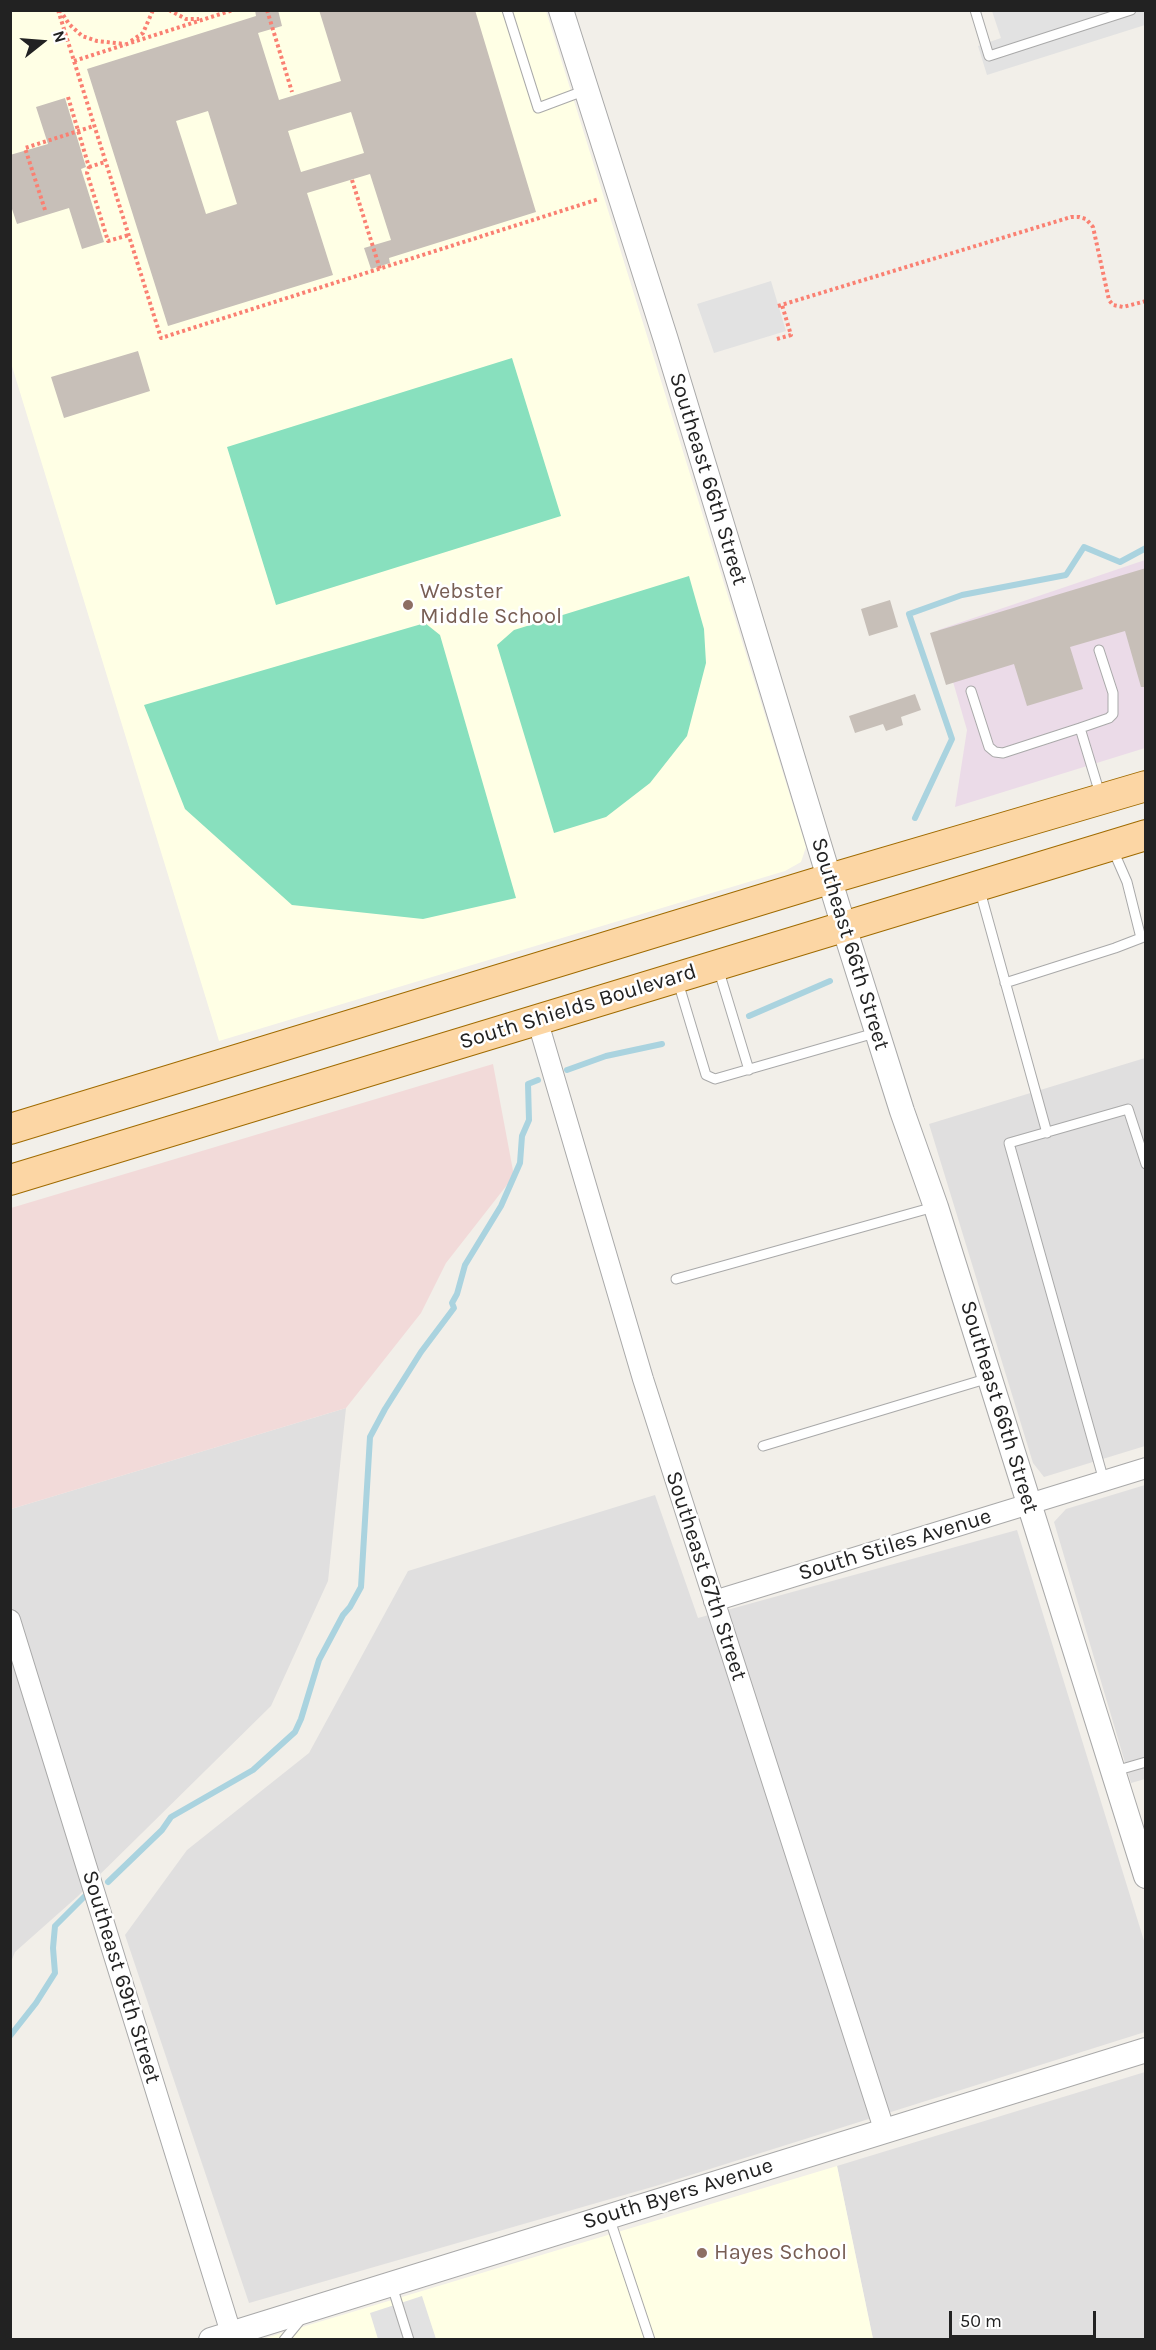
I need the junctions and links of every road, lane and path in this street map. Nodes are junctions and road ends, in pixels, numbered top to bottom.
1 (59, 10) edge
2 (153, 10) edge
3 (169, 10) edge
4 (222, 10) edge
5 (233, 10) edge
6 (267, 10) edge
7 (507, 10) edge
8 (561, 10) edge
9 (975, 10) edge
10 (1131, 10) edge
11 (209, 18) junction
12 (127, 44) junction
13 (74, 61) junction
14 (587, 90) junction
15 (292, 92) dead end
16 (68, 98) dead end
17 (94, 126) junction
18 (78, 131) junction
19 (105, 162) junction
20 (89, 167) junction
21 (352, 180) dead end
22 (620, 193) junction
23 (45, 210) dead end
24 (129, 235) junction
25 (380, 269) junction
26 (1146, 300) edge
27 (777, 339) dead end
28 (1099, 650) dead end
29 (971, 691) dead end
30 (1080, 728) junction
31 (1146, 786) edge
32 (1102, 799) junction
33 (1146, 835) edge
34 (1111, 845) junction
35 (830, 879) junction
36 (978, 886) junction
37 (844, 927) junction
38 (717, 964) junction
39 (676, 977) junction
40 (1005, 983) junction
41 (537, 1019) junction
42 (878, 1032) junction
43 (748, 1070) junction
44 (10, 1129) edge
45 (1047, 1133) junction
46 (1146, 1164) edge
47 (10, 1180) edge
48 (936, 1207) junction
49 (676, 1279) dead end
50 (989, 1378) junction
51 (762, 1446) dead end
52 (1146, 1468) edge
53 (1104, 1481) junction
54 (1029, 1503) junction
55 (714, 1601) junction
56 (10, 1620) edge
57 (1146, 1762) edge
58 (1113, 1772) junction
59 (1146, 1876) edge
60 (1146, 2050) edge
61 (884, 2129) junction
62 (609, 2215) junction
63 (391, 2283) junction
64 (311, 2308) junction
65 (221, 2336) edge
66 (285, 2340) edge
67 (409, 2340) edge
68 (650, 2340) edge

1 - 12 path
1 - 13 path
2 - 12 path
3 - 11 path
4 - 11 path
5 - 11 path
6 - 15 path
7 - 14 lane
8 - 14 street, Southeast 66th Street
9 - 10 lane
11 - 12 path
12 - 13 path
13 - 17 path
14 - 22 street, Southeast 66th Street
16 - 18 path
17 - 18 path
17 - 19 path
18 - 20 path
18 - 23 path
19 - 20 path
19 - 24 path
20 - 24 path
21 - 25 path
22 - 25 path
22 - 35 street, Southeast 66th Street
24 - 25 path
26 - 27 path
28 - 30 lane
29 - 30 lane
30 - 32 lane
31 - 32 main road
32 - 35 main road
33 - 34 main road, South Shields Boulevard
34 - 36 main road, South Shields Boulevard
34 - 40 lane
35 - 37 street, Southeast 66th Street
35 - 44 main road
36 - 37 main road, South Shields Boulevard
36 - 40 lane
37 - 38 main road, South Shields Boulevard
37 - 42 street, Southeast 66th Street
38 - 39 main road, South Shields Boulevard
38 - 43 lane
39 - 41 main road, South Shields Boulevard
39 - 43 lane
40 - 45 lane
41 - 47 main road, South Shields Boulevard
41 - 55 street, Southeast 67th Street
42 - 43 lane
42 - 48 street, Southeast 66th Street
45 - 46 lane
45 - 53 lane
48 - 49 lane
48 - 50 street, Southeast 66th Street
50 - 51 lane
50 - 54 street, Southeast 66th Street
52 - 53 street, South Stiles Avenue
53 - 54 street, South Stiles Avenue
54 - 55 street, South Stiles Avenue
54 - 58 street, Southeast 66th Street
55 - 61 street, Southeast 67th Street
56 - 65 street, Southeast 69th Street
57 - 58 lane
58 - 59 street, Southeast 66th Street
60 - 61 street, South Byers Avenue
61 - 62 street, South Byers Avenue
62 - 63 street, South Byers Avenue
62 - 68 lane
63 - 64 street, South Byers Avenue
63 - 67 lane
64 - 65 street, South Byers Avenue
64 - 66 lane

